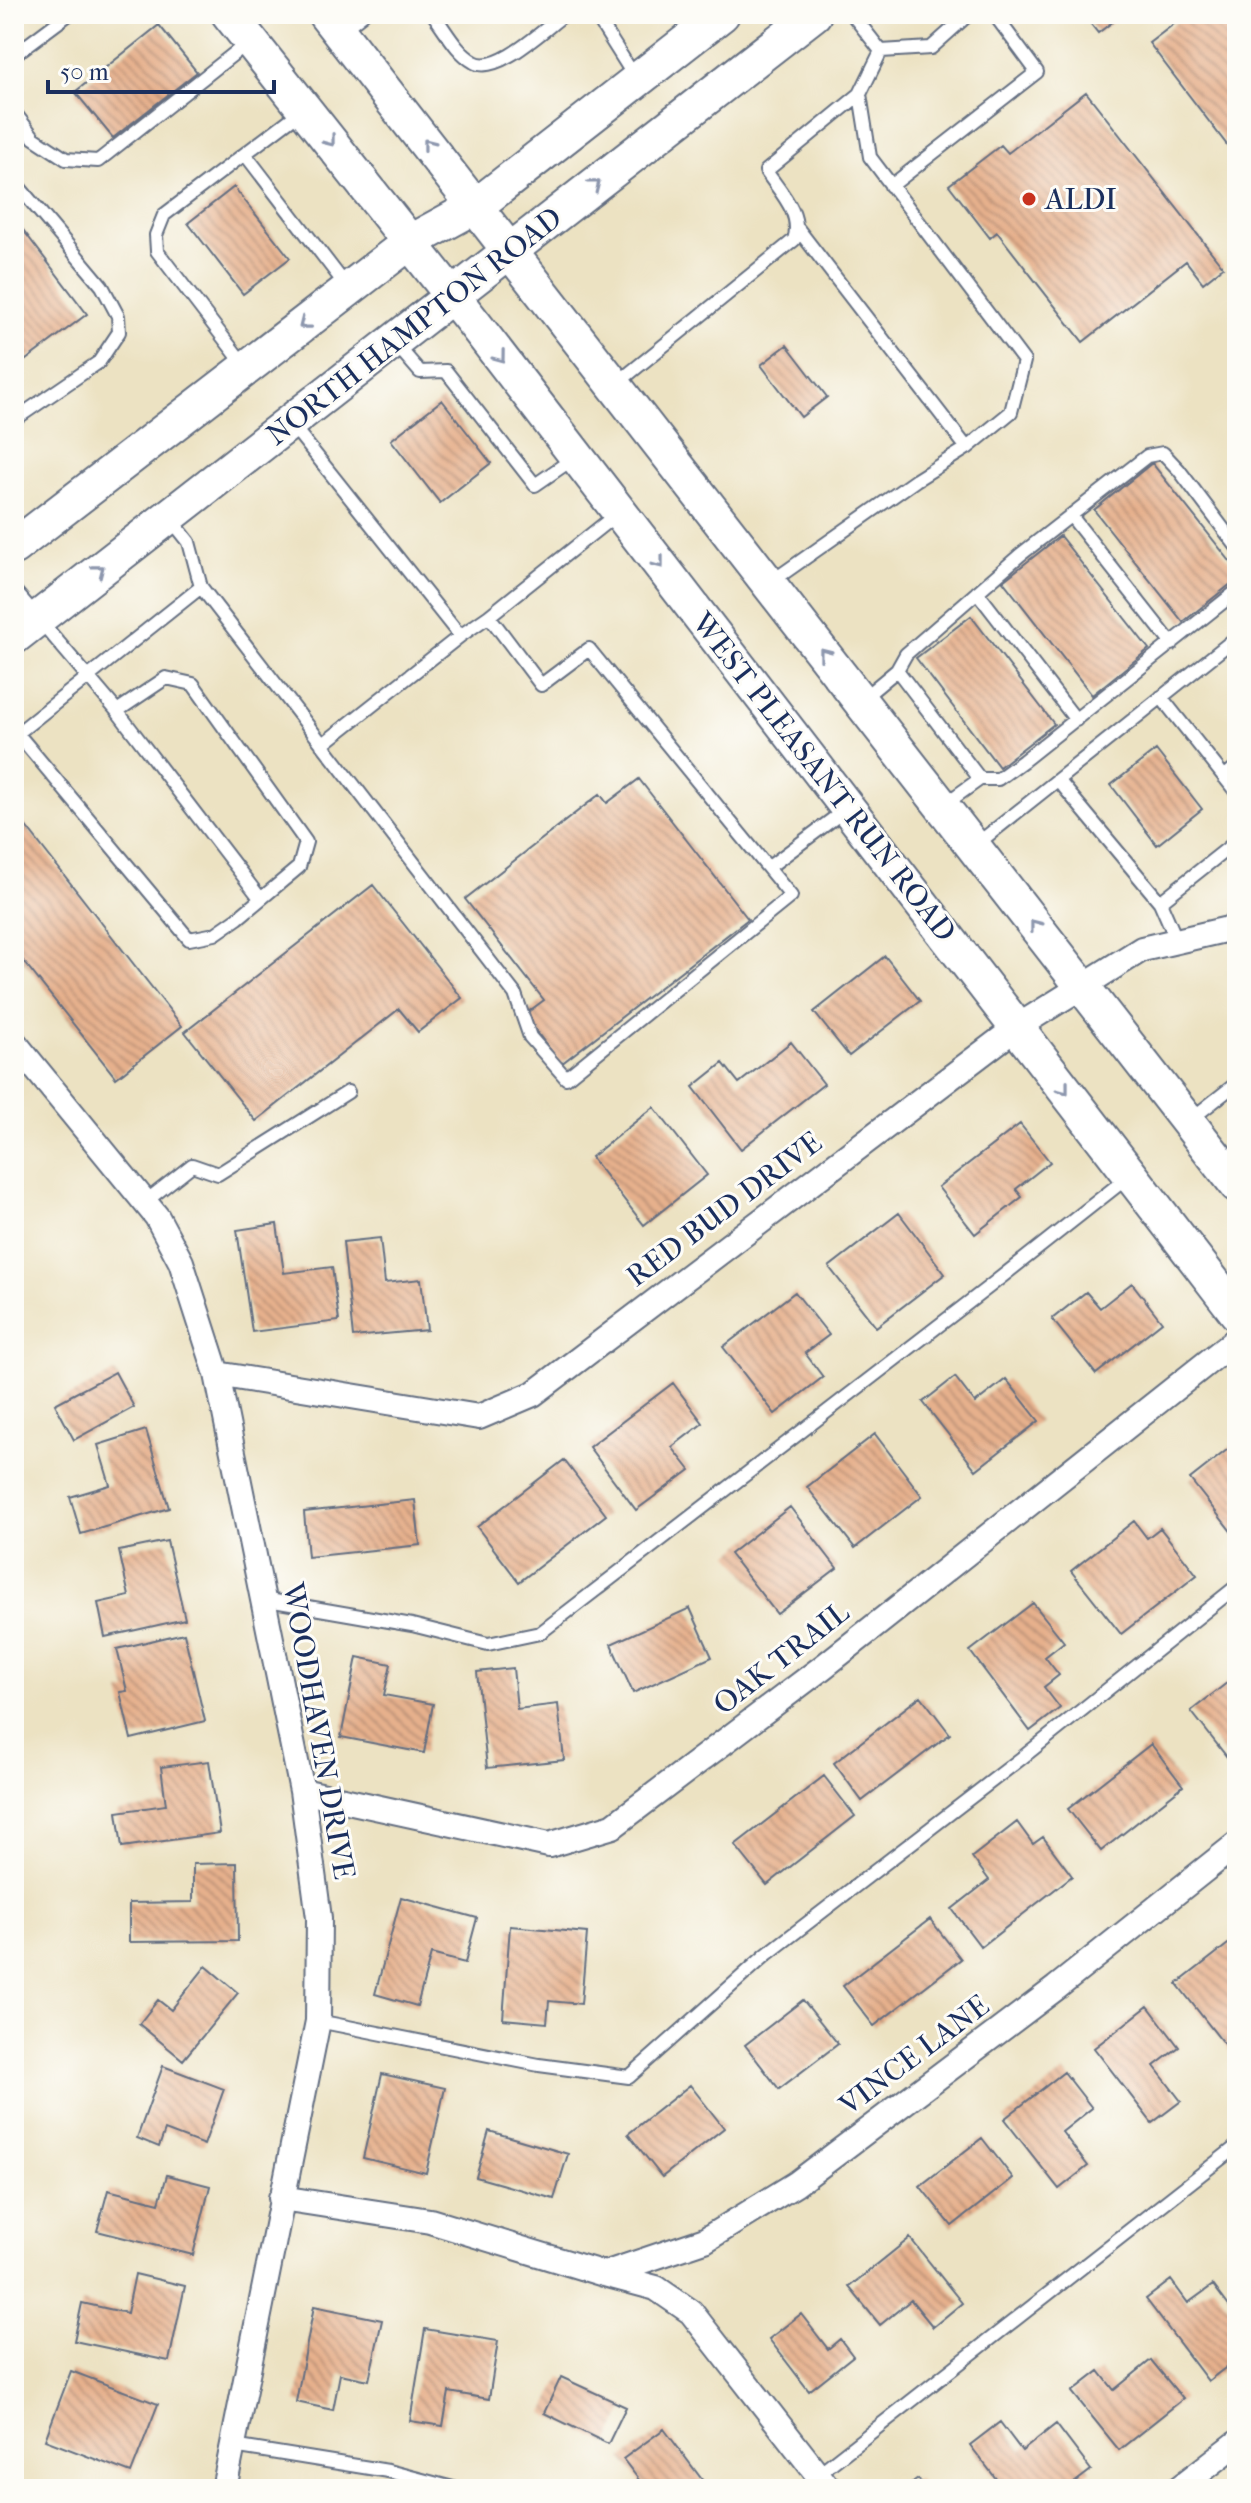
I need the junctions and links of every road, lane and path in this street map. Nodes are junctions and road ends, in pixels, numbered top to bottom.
1 (69, 14) edge
2 (229, 14) edge
3 (433, 14) edge
4 (565, 14) edge
5 (595, 14) edge
6 (722, 14) edge
7 (814, 14) edge
8 (852, 14) edge
9 (969, 14) edge
10 (994, 14) edge
11 (343, 20) edge
12 (251, 41) junction
13 (881, 51) junction
14 (14, 55) edge
15 (637, 80) junction
16 (860, 94) junction
17 (304, 109) junction
18 (14, 112) edge
19 (245, 154) junction
20 (14, 181) edge
21 (891, 186) junction
22 (476, 206) junction
23 (798, 229) junction
24 (410, 242) junction
25 (511, 251) junction
26 (349, 289) junction
27 (453, 295) junction
28 (394, 341) junction
29 (247, 368) junction
30 (615, 385) junction
31 (14, 420) edge
32 (290, 422) junction
33 (967, 448) junction
34 (576, 456) junction
35 (620, 512) junction
36 (169, 516) junction
37 (1071, 516) junction
38 (14, 547) edge
39 (1237, 547) edge
40 (769, 583) junction
41 (201, 587) junction
42 (14, 590) edge
43 (1237, 591) edge
44 (977, 592) junction
45 (489, 616) junction
46 (26, 628) edge
47 (460, 636) junction
48 (1237, 637) edge
49 (1172, 644) junction
50 (897, 670) junction
51 (86, 678) junction
52 (1161, 697) junction
53 (860, 701) junction
54 (117, 711) junction
55 (1076, 720) junction
56 (16, 734) edge
57 (322, 745) junction
58 (1237, 766) edge
59 (1224, 777) junction
60 (980, 779) junction
61 (1058, 780) junction
62 (1237, 793) edge
63 (943, 806) junction
64 (847, 808) junction
65 (1237, 841) edge
66 (974, 847) junction
67 (769, 867) junction
68 (260, 898) junction
69 (1160, 902) junction
70 (1237, 927) edge
71 (1177, 941) junction
72 (1082, 986) junction
73 (1017, 1027) junction
74 (14, 1042) edge
75 (1237, 1083) edge
76 (348, 1092) dead end
77 (1187, 1122) junction
78 (1130, 1175) junction
79 (1237, 1185) edge
80 (145, 1202) junction
81 (1237, 1313) edge
82 (1237, 1339) edge
83 (217, 1374) junction
84 (1237, 1586) edge
85 (262, 1599) junction
86 (302, 1791) junction
87 (1237, 1844) edge
88 (318, 2021) junction
89 (1237, 2146) edge
90 (281, 2198) junction
91 (604, 2274) junction
92 (1237, 2443) edge
93 (233, 2446) junction
94 (823, 2481) edge
95 (224, 2489) edge
96 (457, 2489) edge
97 (1178, 2489) edge

1 - 14 lane
2 - 12 main road, WEST PLEASANT RUN ROAD
3 - 4 lane
5 - 15 lane
6 - 15 main road, NORTH HAMPTON ROAD
25 -> 7 main road, NORTH HAMPTON ROAD
8 - 13 lane
9 - 13 lane
10 - 21 lane
22 -> 11 main road
12 - 17 main road, WEST PLEASANT RUN ROAD
12 - 18 lane
13 - 16 lane
15 - 22 main road, NORTH HAMPTON ROAD
16 - 21 lane
16 - 23 lane
17 - 19 lane
17 -> 24 main road, WEST PLEASANT RUN ROAD
19 - 26 lane
19 - 29 lane
20 - 31 lane
21 - 33 lane
22 - 24 main road, NORTH HAMPTON ROAD
22 - 25 main road
23 - 30 lane
23 - 33 lane
24 - 26 main road, NORTH HAMPTON ROAD
24 - 27 main road, WEST PLEASANT RUN ROAD
25 - 27 main road, NORTH HAMPTON ROAD
25 - 30 main road
26 -> 29 main road, NORTH HAMPTON ROAD
27 - 28 main road, NORTH HAMPTON ROAD
27 -> 34 main road, WEST PLEASANT RUN ROAD
28 - 32 main road, NORTH HAMPTON ROAD
28 - 34 lane
29 - 38 main road, NORTH HAMPTON ROAD
30 - 40 main road
32 - 36 main road, NORTH HAMPTON ROAD
32 - 47 lane
33 - 40 lane
34 - 35 main road, WEST PLEASANT RUN ROAD
35 - 45 lane
35 -> 64 main road, WEST PLEASANT RUN ROAD
36 - 41 lane
46 -> 36 main road, NORTH HAMPTON ROAD
37 - 39 lane
37 - 44 lane
37 - 49 lane
53 -> 40 main road
41 - 51 lane
41 - 57 lane
42 - 46 lane
43 - 49 lane
44 - 50 lane
44 - 55 lane
45 - 47 lane
45 - 67 lane
46 - 51 lane
47 - 57 lane
48 - 52 lane
49 - 55 lane
50 - 53 lane
50 - 60 lane
51 - 54 lane
51 - 56 lane
52 - 59 lane
52 - 61 lane
53 - 63 main road
54 - 68 lane
54 - 68 lane
55 - 60 lane
56 - 68 lane
57 - 67 lane
58 - 59 lane
59 - 62 lane
60 - 63 lane
61 - 66 lane
61 - 69 lane
63 - 66 main road
64 - 67 lane
64 - 73 main road, WEST PLEASANT RUN ROAD
65 - 69 lane
72 -> 66 main road
69 - 71 lane
70 - 71 street, RED BUD DRIVE
71 - 72 street, RED BUD DRIVE
72 - 73 street, RED BUD DRIVE
72 - 77 main road
73 -> 78 main road, WEST PLEASANT RUN ROAD
73 - 83 street, RED BUD DRIVE
74 - 80 street, WOODHAVEN DRIVE
75 - 77 lane
76 - 80 lane
77 - 79 main road
78 - 81 main road, WEST PLEASANT RUN ROAD
78 - 85 lane
80 - 83 street, WOODHAVEN DRIVE
82 - 86 street, OAK TRAIL
83 - 85 street, WOODHAVEN DRIVE
84 - 88 lane
85 - 86 street, WOODHAVEN DRIVE
86 - 88 street, WOODHAVEN DRIVE
87 - 91 street, VINCE LANE
88 - 90 street, WOODHAVEN DRIVE
89 - 94 lane
90 - 91 street
90 - 93 street, WOODHAVEN DRIVE
91 - 94 street
92 - 97 street
93 - 95 street, WOODHAVEN DRIVE
93 - 96 lane

